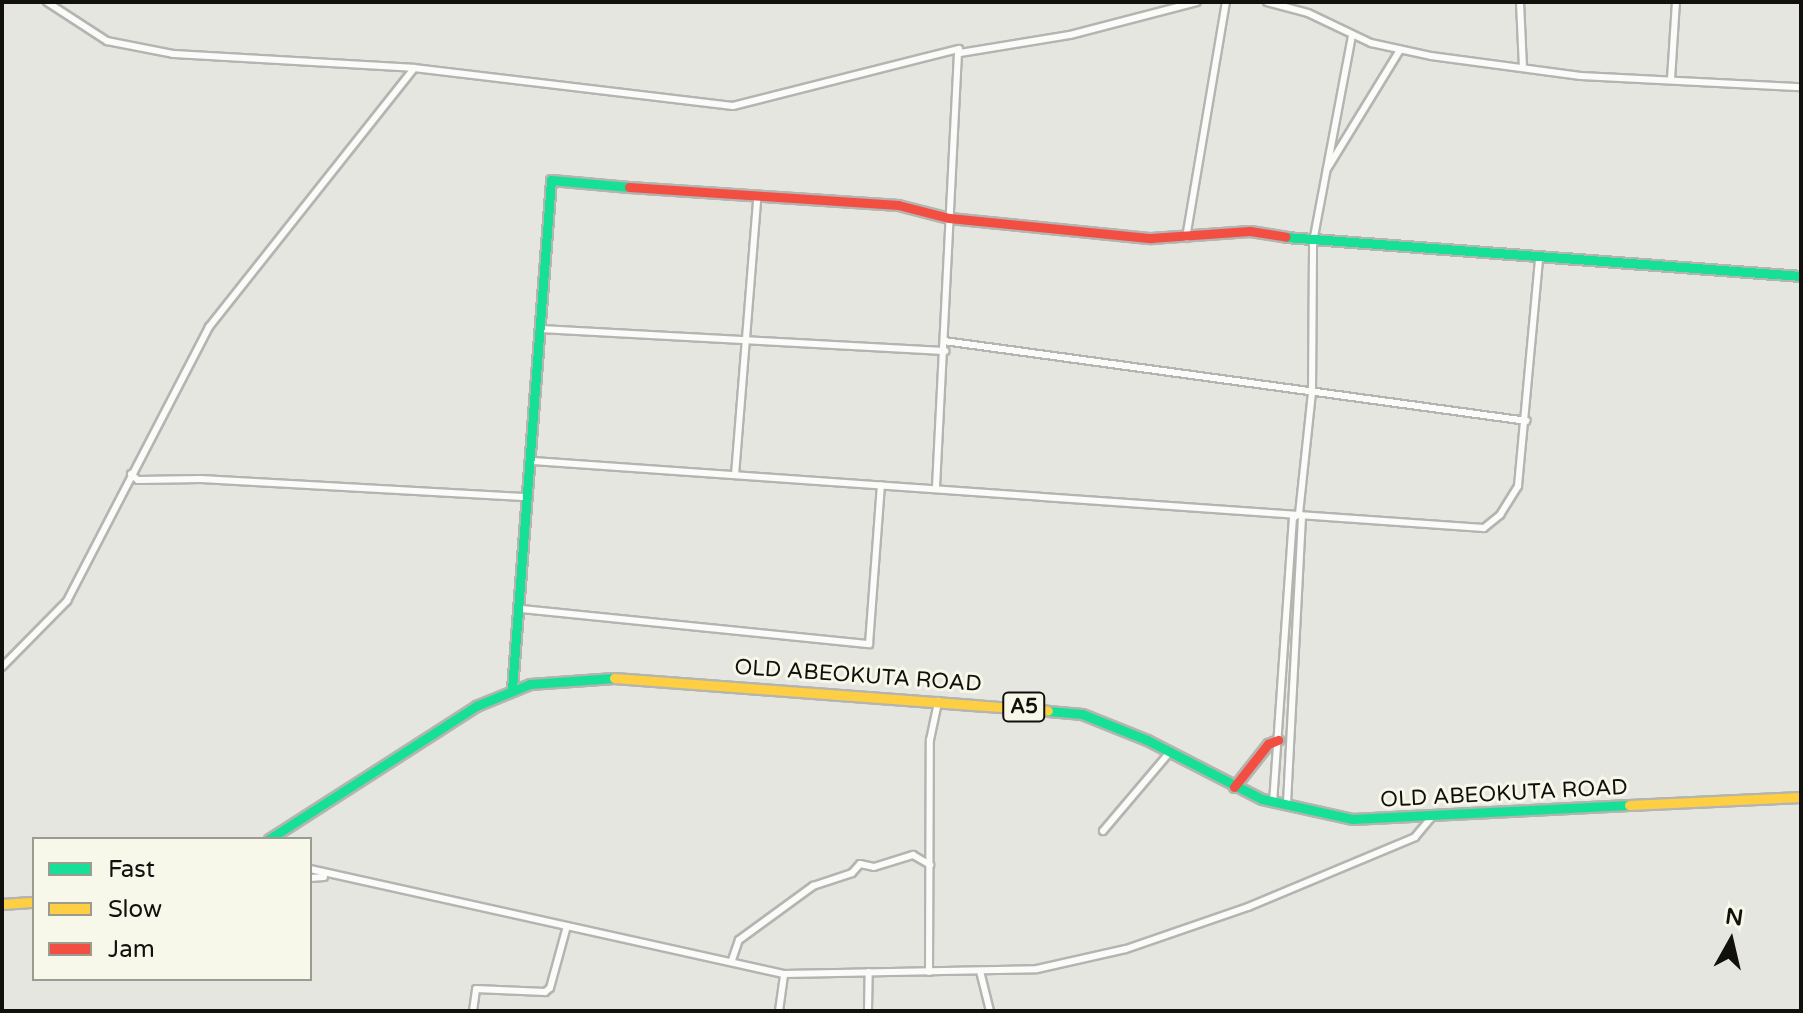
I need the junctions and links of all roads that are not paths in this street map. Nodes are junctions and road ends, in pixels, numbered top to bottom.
1 (47, 2) edge
2 (1197, 2) edge
3 (1226, 2) edge
4 (1267, 2) edge
5 (1520, 2) edge
6 (1676, 2) edge
7 (1352, 35) junction
8 (959, 49) junction
9 (1400, 50) junction
10 (414, 68) junction
11 (1523, 68) junction
12 (1671, 79) junction
13 (1801, 87) edge
14 (1323, 176) junction
15 (757, 199) junction
16 (949, 218) junction
17 (1186, 238) junction
18 (1313, 242) junction
19 (1539, 258) junction
20 (1801, 276) edge
21 (539, 329) junction
22 (745, 340) junction
23 (944, 341) junction
24 (945, 351) junction
25 (1312, 393) junction
26 (1527, 421) junction
27 (533, 461) junction
28 (131, 474) junction
29 (735, 475) junction
30 (881, 485) junction
31 (936, 487) junction
32 (528, 497) junction
33 (1299, 517) junction
34 (522, 609) junction
35 (2, 667) edge
36 (512, 689) junction
37 (938, 701) junction
38 (1278, 740) junction
39 (1291, 743) junction
40 (1170, 752) junction
41 (1234, 787) junction
42 (1801, 797) edge
43 (1273, 803) junction
44 (1287, 808) junction
45 (1431, 818) junction
46 (1103, 831) dead end
47 (275, 837) edge
48 (930, 865) junction
49 (312, 870) edge
50 (327, 876) junction
51 (312, 878) edge
52 (32, 902) edge
53 (2, 904) edge
54 (567, 926) junction
55 (732, 960) junction
56 (980, 971) junction
57 (869, 972) junction
58 (929, 972) junction
59 (784, 974) junction
60 (473, 1011) edge
61 (779, 1011) edge
62 (868, 1011) edge
63 (990, 1011) edge

1 - 10 street
2 - 8 street
3 - 17 street
4 - 7 street
5 - 11 street
6 - 12 street
7 - 9 street
7 - 14 street
8 - 10 street
8 - 16 street
9 - 11 street
9 - 14 street
10 - 28 street
11 - 12 street
12 - 13 street
14 - 18 street
15 - 16 main road
15 - 21 main road
15 - 22 street
16 - 17 main road
16 - 23 street
17 - 18 main road
18 - 19 main road
18 - 25 street
19 - 20 main road
19 - 26 street
21 - 22 street
21 - 27 main road
22 - 24 street
22 - 29 street
23 - 24 street
23 - 25 street
24 - 31 street
25 - 26 street
25 - 33 street
26 - 33 street
27 - 29 street
27 - 32 main road
28 - 32 street
28 - 35 street
29 - 30 street
30 - 31 street
30 - 34 street
31 - 33 street
32 - 34 main road
33 - 38 street
33 - 39 street
34 - 36 main road
36 - 37 main road, OLD ABEOKUTA ROAD / A5
36 - 47 main road, OLD ABEOKUTA ROAD / A5
37 - 40 main road, OLD ABEOKUTA ROAD / A5
37 - 48 street
38 - 39 street
38 - 41 main road
38 - 43 street
39 - 44 street
40 - 41 main road, OLD ABEOKUTA ROAD / A5
40 - 46 street
41 - 43 main road, OLD ABEOKUTA ROAD / A5
42 - 45 main road, OLD ABEOKUTA ROAD / A5
43 - 44 main road, OLD ABEOKUTA ROAD / A5
44 - 45 main road, OLD ABEOKUTA ROAD / A5
45 - 56 street
48 - 55 street
48 - 58 street
49 - 50 street
50 - 51 street
50 - 54 street
52 - 53 main road
54 - 55 street
54 - 60 street
55 - 59 street
56 - 58 street
56 - 63 street
57 - 58 street
57 - 59 street
57 - 62 street
59 - 61 street

